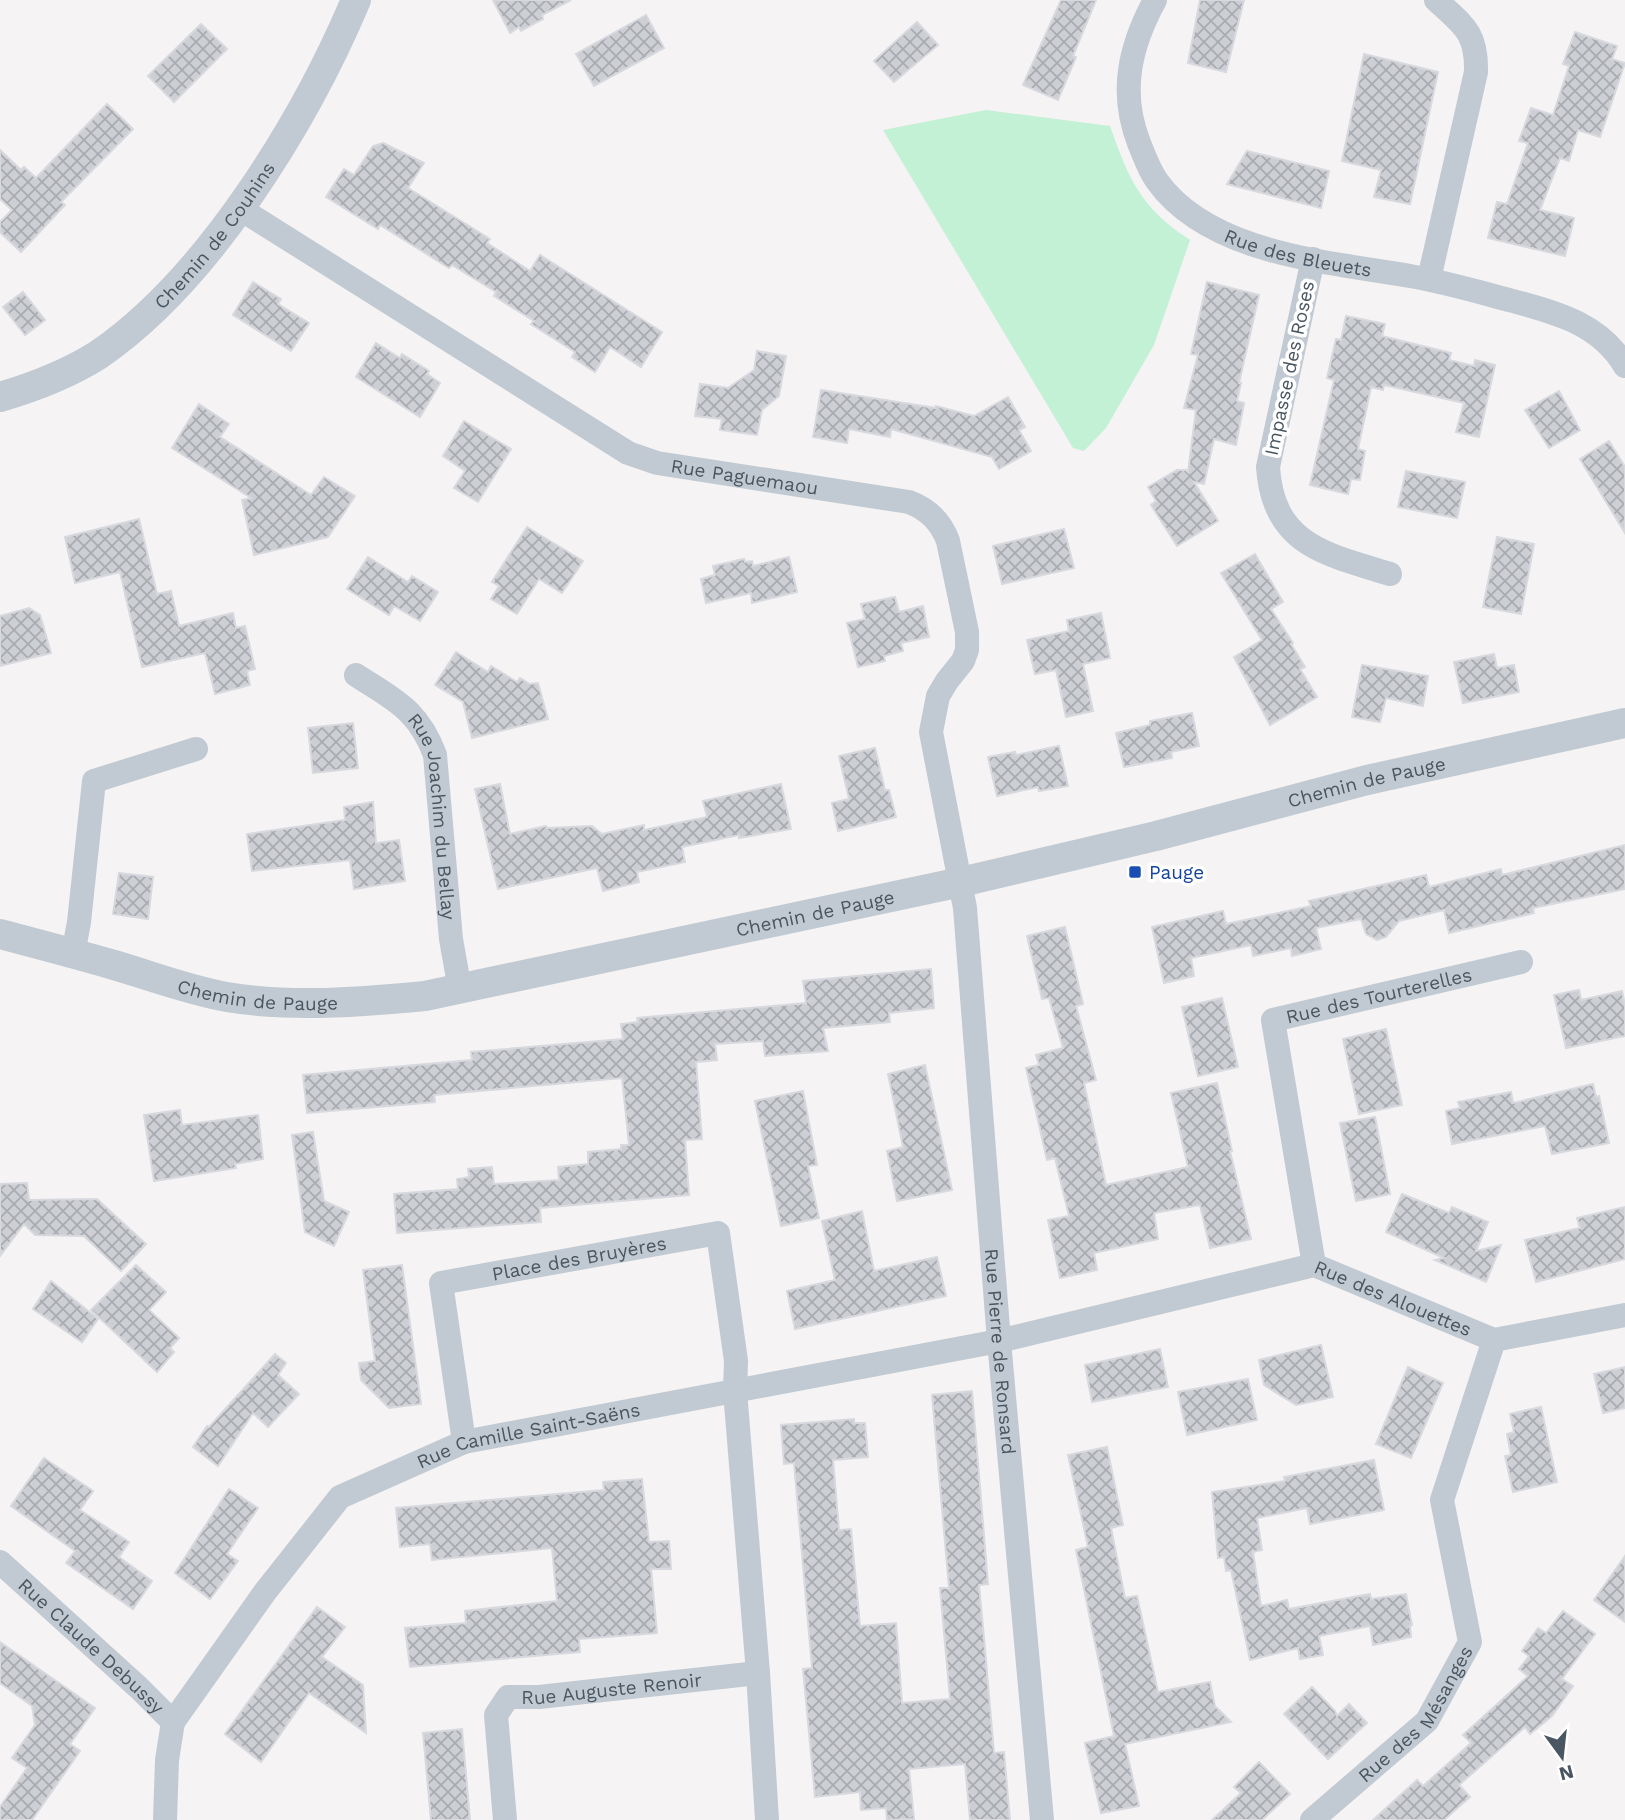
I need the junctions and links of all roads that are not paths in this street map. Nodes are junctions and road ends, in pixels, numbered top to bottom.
1 (356, 0) edge
2 (1155, 0) edge
3 (1436, 0) edge
4 (239, 208) junction
5 (1312, 259) junction
6 (1430, 279) junction
7 (1625, 366) edge
8 (0, 397) edge
9 (1390, 574) dead end
10 (356, 675) dead end
11 (1625, 723) edge
12 (196, 749) dead end
13 (961, 883) junction
14 (0, 934) edge
15 (73, 954) junction
16 (1521, 962) dead end
17 (460, 990) junction
18 (1314, 1265) junction
19 (1625, 1314) edge
20 (1494, 1340) junction
21 (999, 1341) junction
22 (735, 1391) junction
23 (464, 1441) junction
24 (0, 1562) edge
25 (758, 1673) junction
26 (173, 1722) junction
27 (165, 1820) edge
28 (505, 1820) edge
29 (767, 1820) edge
30 (1042, 1820) edge
31 (1312, 1820) edge

1 - 4 street, Chemin de Couhins
2 - 5 street, Rue des Bleuets
3 - 6 street
4 - 8 street, Chemin de Couhins
4 - 13 street, Rue Paguemaou
5 - 6 street, Rue des Bleuets
5 - 9 street, Impasse des Roses
6 - 7 street, Rue des Bleuets
10 - 17 street, Rue Joachim du Bellay
11 - 13 street, Chemin de Pauge
12 - 15 street
13 - 17 street, Chemin de Pauge
13 - 21 street, Rue Pierre de Ronsard
14 - 15 street, Chemin de Pauge
15 - 17 street, Chemin de Pauge
16 - 18 street, Rue des Tourterelles
18 - 20 street, Rue des Alouettes
18 - 21 street, Rue des Alouettes
19 - 20 street, Rue des Alouettes
20 - 31 street, Rue des Mésanges
21 - 22 street, Rue Camille Saint-Saëns
21 - 30 street, Rue Pierre de Ronsard
22 - 23 street, Rue Camille Saint-Saëns
22 - 23 street, Place des Bruyères
22 - 25 street
23 - 26 street, Rue Camille Saint-Saëns
24 - 26 street, Rue Claude Debussy
25 - 28 street, Rue Auguste Renoir
25 - 29 street
26 - 27 street, Rue Claude Debussy

